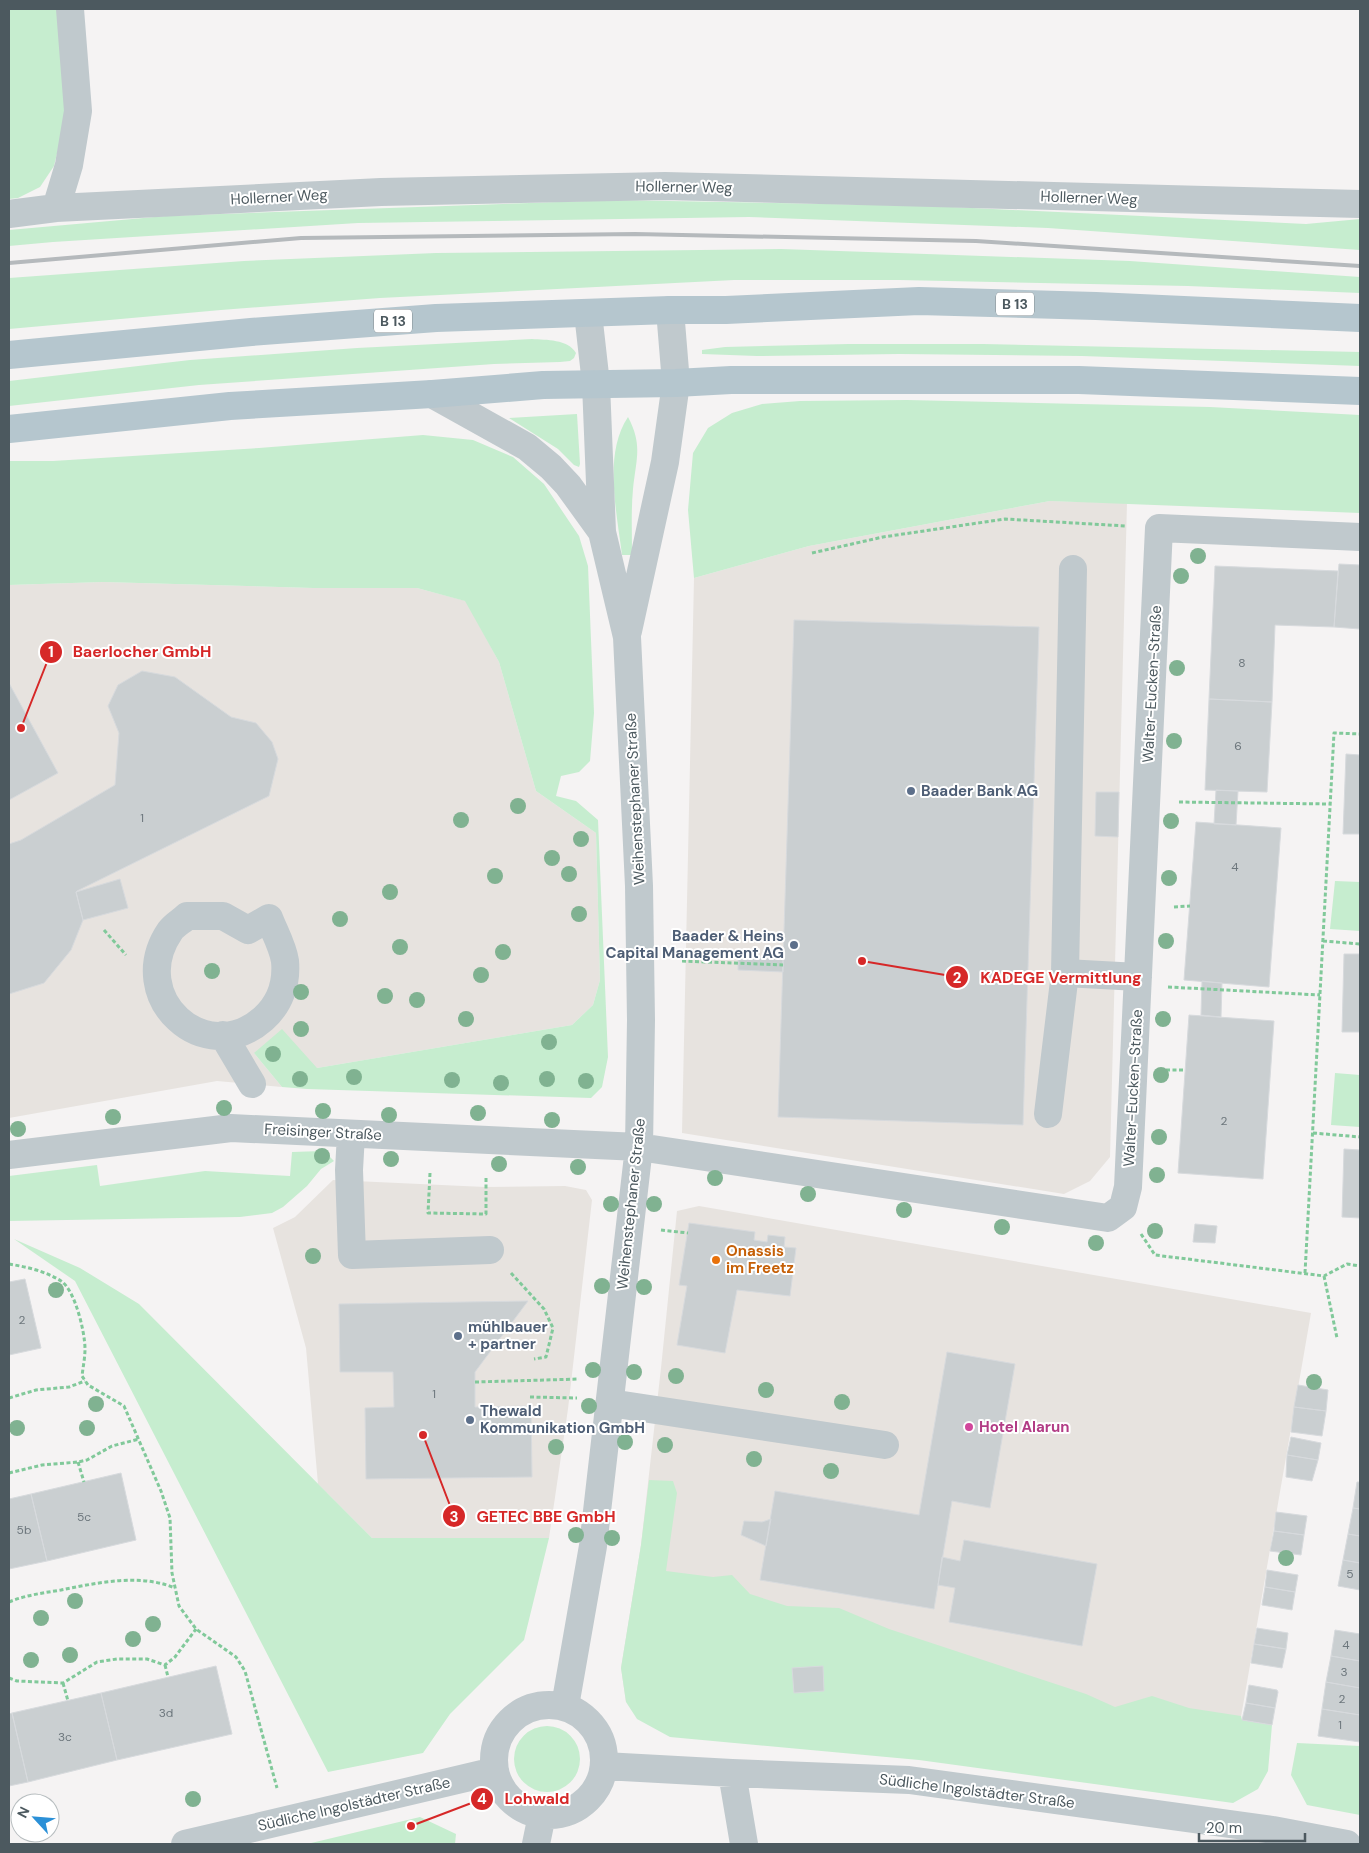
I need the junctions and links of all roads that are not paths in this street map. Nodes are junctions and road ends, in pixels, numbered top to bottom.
1 (70, 9) edge
2 (1360, 204) edge
3 (56, 208) junction
4 (9, 214) edge
5 (670, 310) junction
6 (588, 313) junction
7 (1360, 318) edge
8 (9, 355) edge
9 (676, 383) junction
10 (596, 384) junction
11 (1360, 392) edge
12 (432, 394) junction
13 (9, 428) edge
14 (602, 532) junction
15 (1360, 537) edge
16 (1073, 570) dead end
17 (627, 637) junction
18 (1065, 973) junction
19 (1138, 981) junction
20 (223, 1035) junction
21 (252, 1084) dead end
22 (1048, 1114) dead end
23 (351, 1134) junction
24 (639, 1146) junction
25 (9, 1155) edge
26 (490, 1250) road end
27 (610, 1404) junction
28 (885, 1445) dead end
29 (564, 1706) junction
30 (604, 1766) junction
31 (495, 1771) junction
32 (732, 1773) junction
33 (542, 1815) junction
34 (185, 1844) edge
35 (536, 1844) edge
36 (744, 1844) edge
37 (1347, 1844) edge

1 - 3 street
2 - 3 street, Hollerner Weg
3 - 4 street, Hollerner Weg
5 - 6 main road, B 13
5 - 7 main road, B 13
5 - 9 street, Weihenstephaner Straße
6 - 8 main road, B 13
6 - 10 street, Weihenstephaner Straße
9 - 10 main road
9 - 11 main road
9 - 17 street, Weihenstephaner Straße
10 - 12 main road
10 - 14 street, Weihenstephaner Straße
12 - 13 main road
12 - 14 street, Weihenstephaner Straße
14 - 17 street, Weihenstephaner Straße
15 - 19 street, Walter-Eucken-Straße
16 - 18 street
17 - 24 street, Weihenstephaner Straße
18 - 19 street
18 - 22 street
19 - 24 street, Walter-Eucken-Straße
20 - 20 street
20 - 21 street
23 - 24 street, Freisinger Straße
23 - 25 street, Freisinger Straße
23 - 26 street
24 - 27 street, Weihenstephaner Straße
27 - 28 street
27 - 29 street, Weihenstephaner Straße
29 - 30 street
29 - 31 street
30 - 32 street, Südliche Ingolstädter Straße
30 - 33 street
31 - 33 street
31 - 34 street, Südliche Ingolstädter Straße
32 - 36 street
32 - 37 street, Südliche Ingolstädter Straße
33 - 35 street

